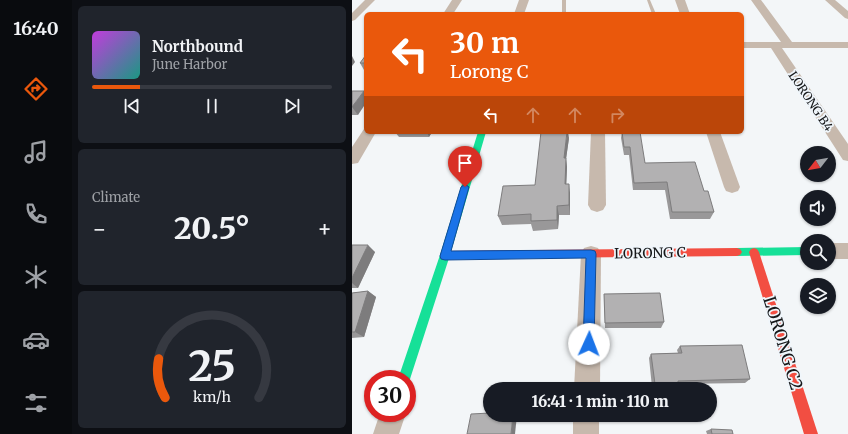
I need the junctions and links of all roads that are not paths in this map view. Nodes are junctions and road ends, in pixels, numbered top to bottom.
1 (370, 0) edge
2 (457, 0) edge
3 (524, 0) edge
4 (564, 0) edge
5 (680, 0) edge
6 (756, 0) edge
7 (830, 0) edge
8 (648, 1) dead end
9 (449, 12) edge
10 (520, 12) edge
11 (564, 12) edge
12 (653, 12) edge
13 (684, 12) edge
14 (848, 16) edge
15 (352, 18) edge
16 (744, 45) edge
17 (774, 45) junction
18 (789, 45) junction
19 (848, 45) edge
20 (369, 134) edge
21 (481, 134) edge
22 (598, 134) edge
23 (713, 134) edge
24 (353, 155) edge
25 (848, 156) edge
26 (732, 187) dead end
27 (597, 206) dead end
28 (836, 251) edge
29 (848, 251) edge
30 (754, 252) junction
31 (800, 252) edge
32 (591, 254) junction
33 (445, 256) junction
34 (407, 370) edge
35 (587, 382) edge
36 (390, 422) edge
37 (586, 422) edge
38 (386, 434) edge
39 (586, 434) edge
40 (811, 434) edge

1 - 15 street
2 - 9 street
3 - 10 street
4 - 11 lane
5 - 13 street
6 - 18 street
7 - 14 street
8 - 12 lane
16 - 17 street
17 - 18 street
17 - 25 street, LORONG B4
18 - 19 street
20 - 24 street
21 - 33 street
22 - 27 street
23 - 26 street
28 - 29 street
30 - 31 street, LORONG C
30 - 32 street, LORONG C
30 - 40 street, LORONG C2
32 - 33 street, LORONG C
32 - 35 street
33 - 34 street
36 - 38 street
37 - 39 street

